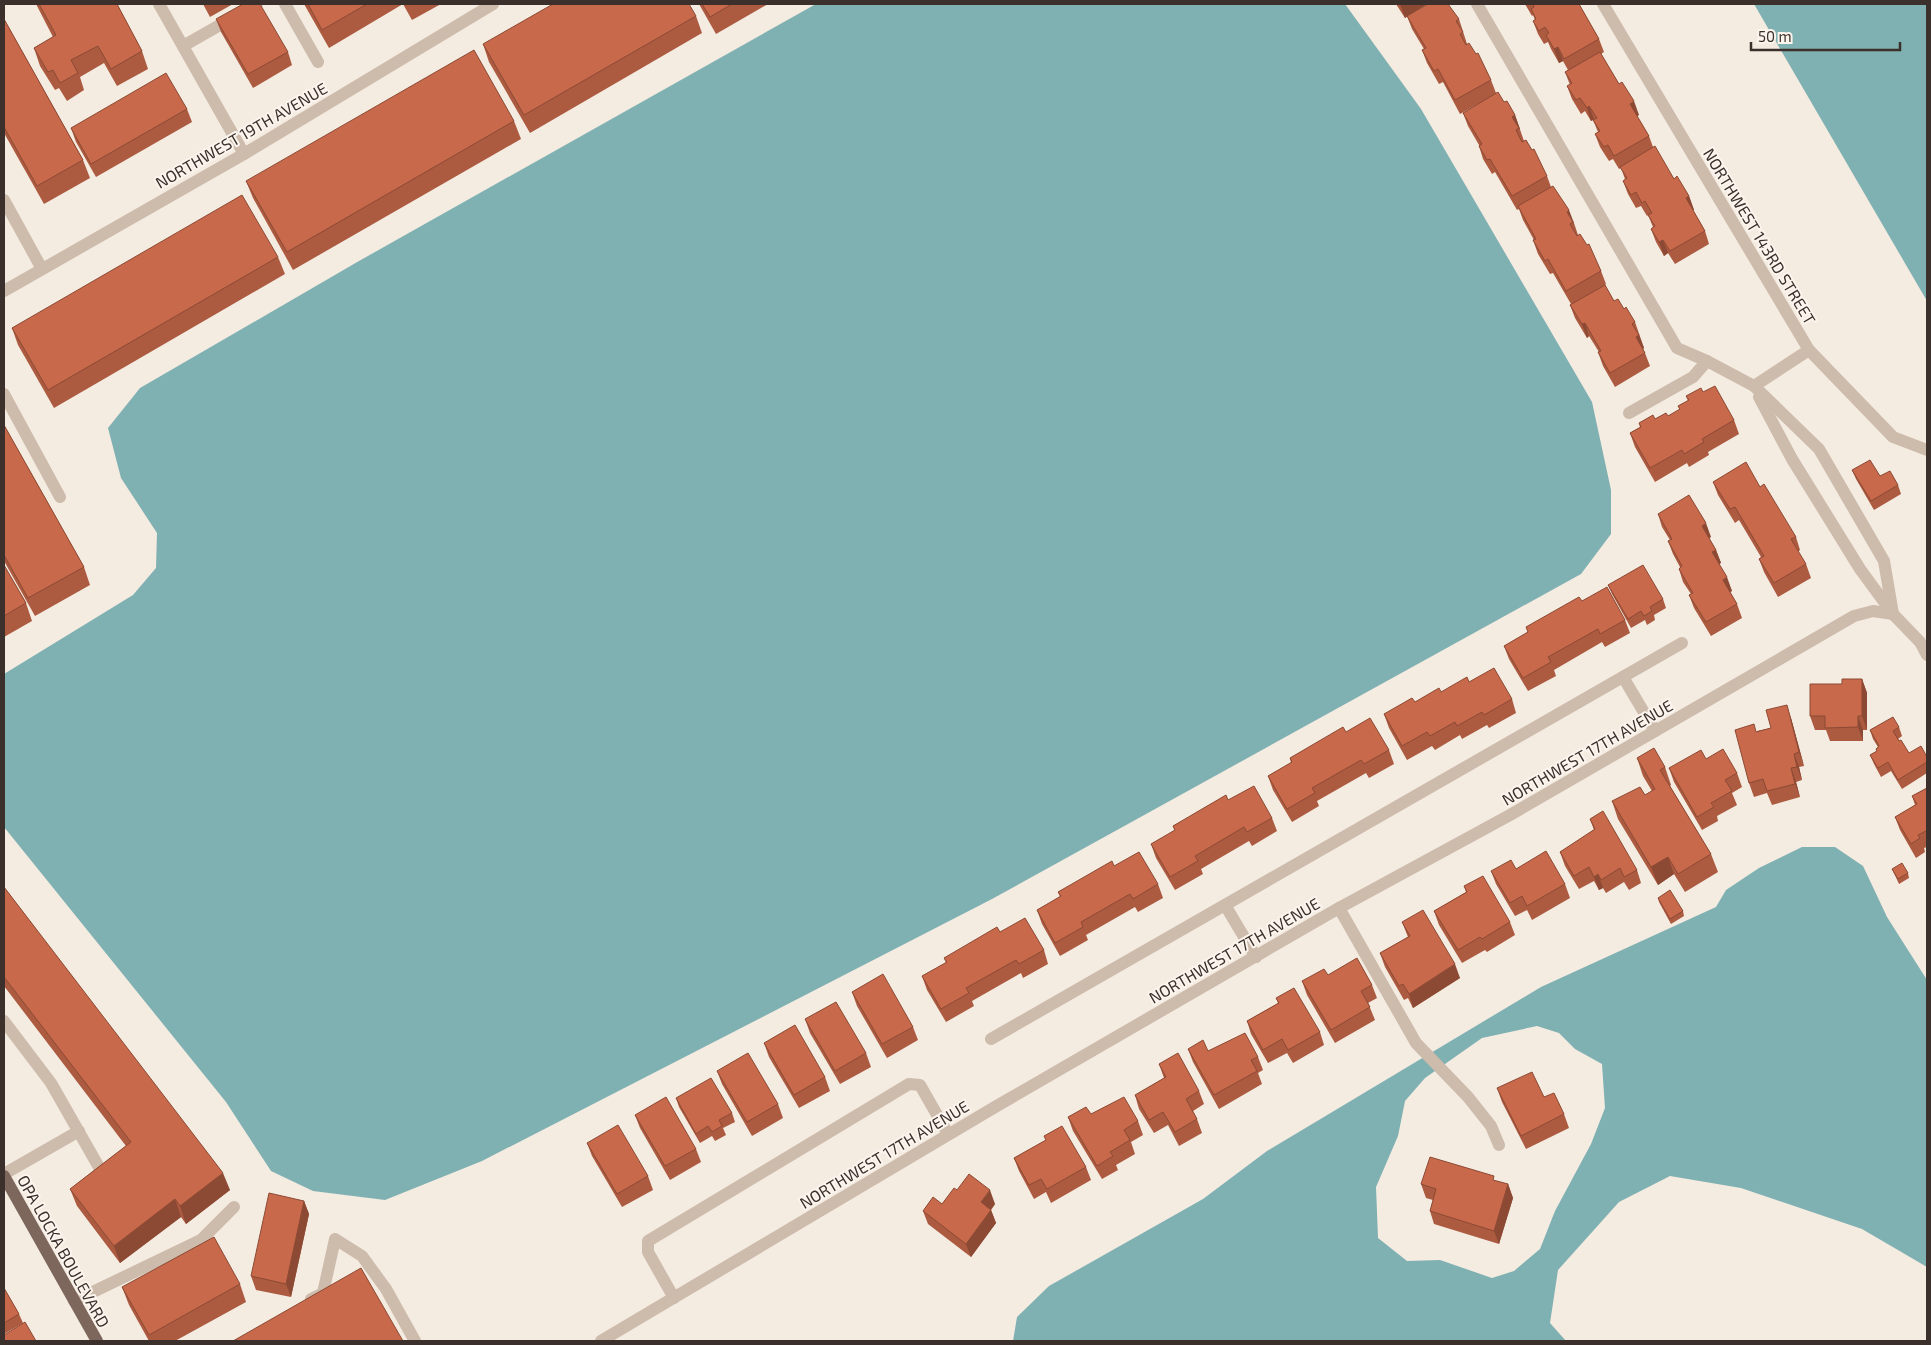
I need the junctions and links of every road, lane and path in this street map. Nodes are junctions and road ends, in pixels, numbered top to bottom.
1 (159, 4) edge
2 (258, 4) edge
3 (285, 4) edge
4 (493, 4) edge
5 (1477, 4) edge
6 (1603, 4) edge
7 (183, 46) junction
8 (318, 62) dead end
9 (244, 154) junction
10 (4, 200) edge
11 (42, 269) junction
12 (4, 291) edge
13 (1810, 350) junction
14 (1707, 361) junction
15 (1754, 386) junction
16 (4, 394) edge
17 (1629, 413) dead end
18 (1927, 450) edge
19 (60, 497) dead end
20 (1893, 614) junction
21 (1682, 644) dead end
22 (1927, 655) edge
23 (1623, 677) junction
24 (1655, 731) junction
25 (1225, 905) junction
26 (1339, 908) junction
27 (1256, 957) junction
28 (4, 1021) edge
29 (991, 1039) dead end
30 (79, 1131) junction
31 (948, 1134) junction
32 (1499, 1144) dead end
33 (4, 1175) edge
34 (104, 1176) edge
35 (234, 1207) dead end
36 (674, 1298) junction
37 (74, 1301) junction
38 (297, 1307) edge
39 (97, 1341) edge
40 (415, 1341) edge
41 (601, 1341) edge

1 - 7 street
2 - 7 street
3 - 8 street
4 - 9 street, NORTHWEST 19TH AVENUE
5 - 14 street
6 - 13 street, NORTHWEST 143RD STREET
7 - 9 street
9 - 11 street, NORTHWEST 19TH AVENUE
10 - 11 street
11 - 12 street, NORTHWEST 19TH AVENUE
13 - 15 street
13 - 18 street, NORTHWEST 143RD STREET
14 - 15 street
14 - 17 street
15 - 20 street
15 - 20 street
16 - 19 street
20 - 22 street
20 - 24 street, NORTHWEST 17TH AVENUE
21 - 23 street
23 - 24 street
23 - 25 street
24 - 26 street, NORTHWEST 17TH AVENUE
25 - 27 street
25 - 29 street
26 - 27 street, NORTHWEST 17TH AVENUE
26 - 32 street
27 - 31 street, NORTHWEST 17TH AVENUE
28 - 30 street
30 - 33 street
30 - 34 street
31 - 36 street, NORTHWEST 17TH AVENUE
31 - 36 street
33 - 37 main road, OPA LOCKA BOULEVARD
35 - 37 street
36 - 41 street, NORTHWEST 17TH AVENUE
37 - 39 main road, OPA LOCKA BOULEVARD
38 - 40 street

